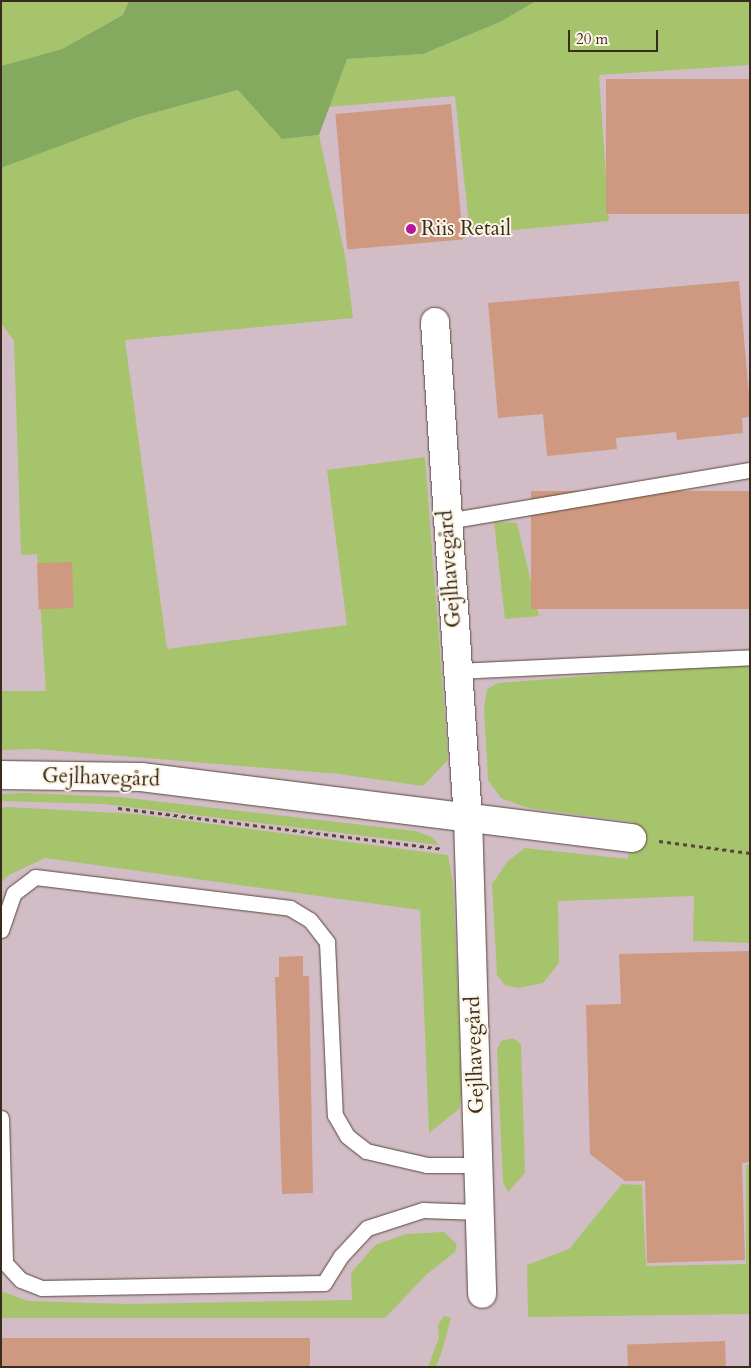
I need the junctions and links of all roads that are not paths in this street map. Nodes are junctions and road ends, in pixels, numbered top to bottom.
1 (436, 322) dead end
2 (750, 470) edge
3 (447, 521) junction
4 (750, 657) edge
5 (458, 671) junction
6 (1, 775) edge
7 (468, 817) junction
8 (632, 838) road end
9 (1, 930) edge
10 (1, 1118) edge
11 (478, 1165) junction
12 (479, 1212) junction
13 (482, 1294) dead end

1 - 3 street, Gejlhavegård
2 - 3 lane
3 - 5 street, Gejlhavegård
4 - 5 lane
5 - 7 street, Gejlhavegård
6 - 7 street, Gejlhavegård
7 - 8 street, Gejlhavegård
7 - 11 street, Gejlhavegård
9 - 11 lane
10 - 12 lane
11 - 12 street, Gejlhavegård
12 - 13 street, Gejlhavegård

